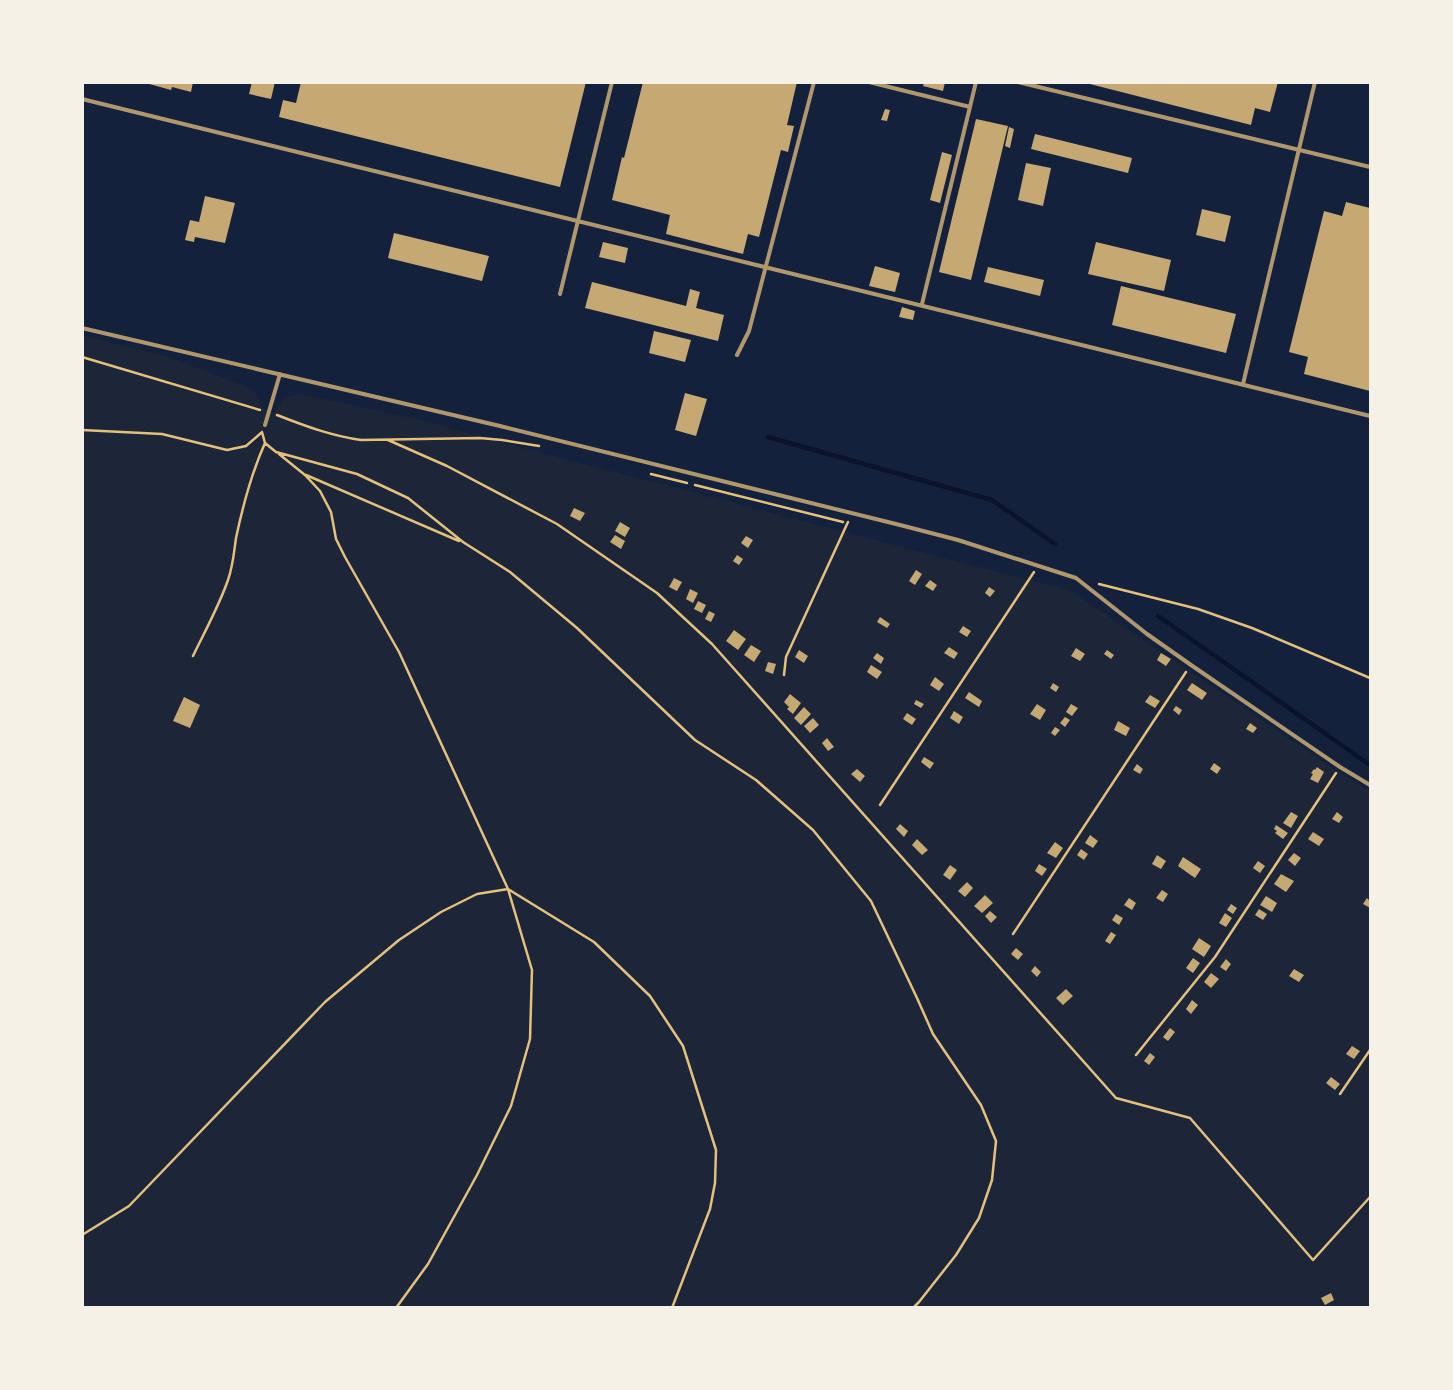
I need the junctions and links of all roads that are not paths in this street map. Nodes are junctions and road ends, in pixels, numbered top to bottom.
1 (612, 82) edge
2 (814, 82) edge
3 (869, 82) edge
4 (976, 82) edge
5 (1018, 82) edge
6 (1315, 82) edge
7 (82, 98) edge
8 (970, 107) junction
9 (1299, 150) junction
10 (1370, 167) edge
11 (578, 220) junction
12 (767, 266) junction
13 (560, 294) dead end
14 (922, 304) junction
15 (82, 328) edge
16 (738, 355) dead end
17 (280, 374) junction
18 (1243, 384) junction
19 (1370, 416) edge
20 (265, 425) road end
21 (1370, 785) edge

1 - 11 lane
2 - 12 lane
3 - 8 lane
4 - 8 lane
5 - 9 lane
6 - 9 lane
7 - 11 lane
8 - 14 lane
9 - 10 lane
9 - 18 lane
11 - 12 lane
11 - 13 lane
12 - 14 lane
12 - 16 lane
14 - 18 lane
15 - 17 lane
17 - 20 lane
17 - 21 lane
18 - 19 lane

